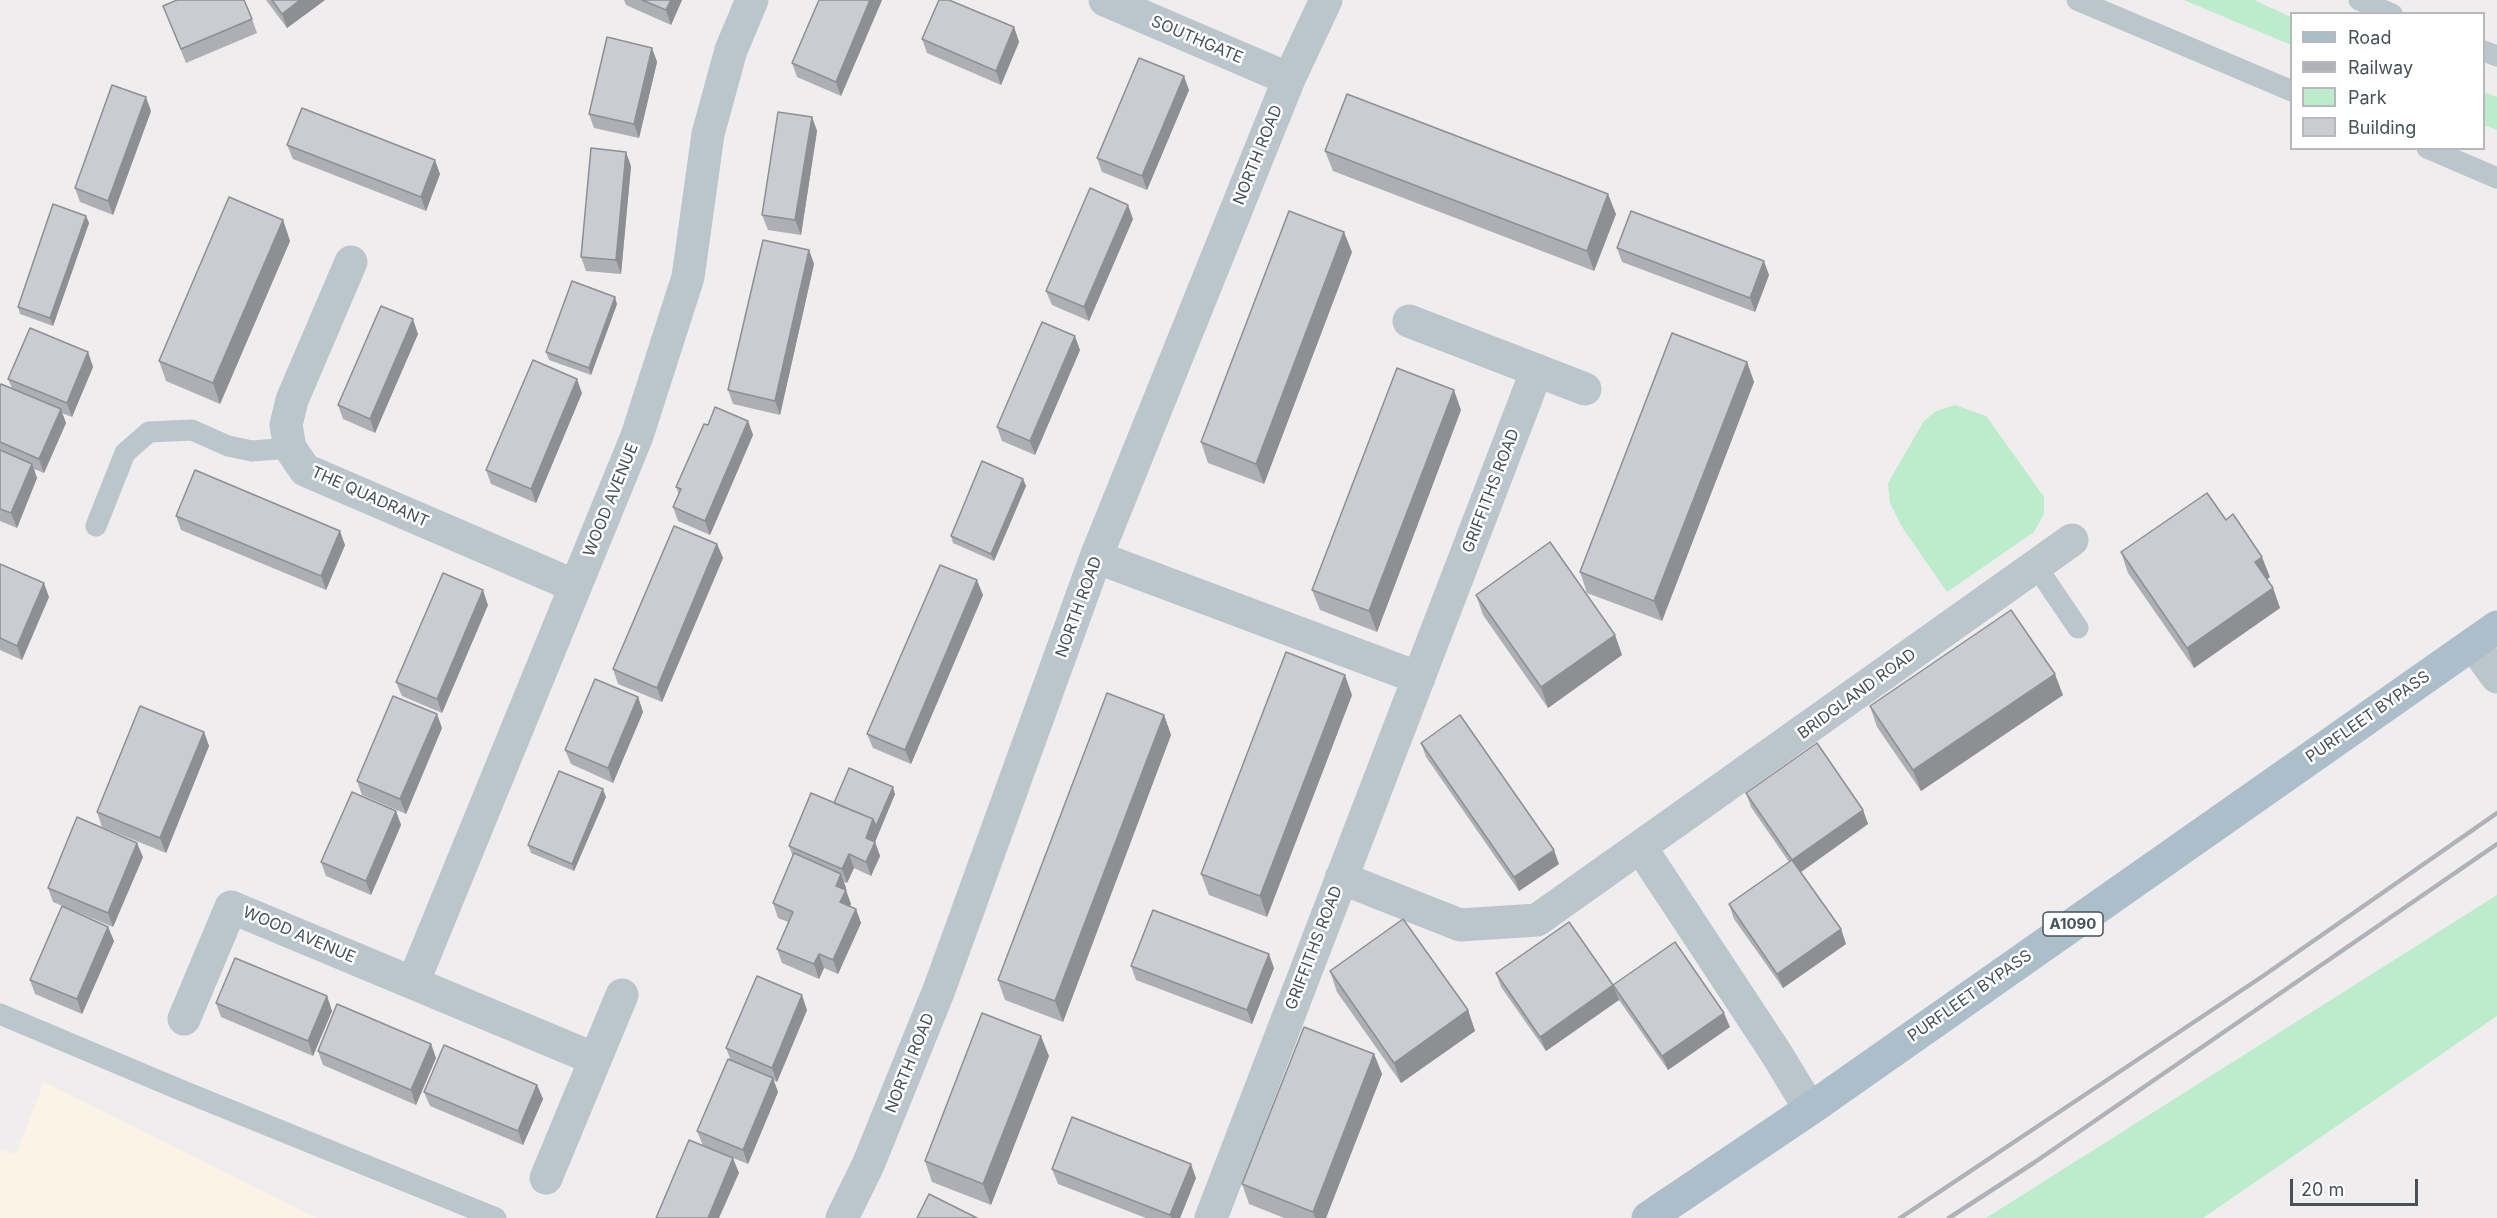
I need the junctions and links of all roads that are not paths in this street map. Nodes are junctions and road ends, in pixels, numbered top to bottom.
1 (753, 0) edge
2 (1105, 0) edge
3 (1326, 0) edge
4 (2077, 0) edge
5 (2359, 0) edge
6 (2387, 12) edge
7 (1289, 79) junction
8 (2290, 90) edge
9 (2432, 150) edge
10 (2497, 177) edge
11 (351, 262) dead end
12 (1409, 321) dead end
13 (1537, 370) junction
14 (1585, 389) dead end
15 (290, 448) junction
16 (96, 526) dead end
17 (2073, 540) dead end
18 (1096, 557) junction
19 (2036, 566) junction
20 (575, 586) junction
21 (2078, 628) dead end
22 (2485, 635) edge
23 (2497, 677) edge
24 (1419, 678) junction
25 (1641, 848) junction
26 (1341, 878) junction
27 (413, 983) junction
28 (622, 994) dead end
29 (0, 1014) edge
30 (184, 1019) dead end
31 (595, 1059) junction
32 (1810, 1109) junction
33 (546, 1178) dead end
34 (496, 1218) edge
35 (842, 1218) edge
36 (1211, 1218) edge
37 (1648, 1218) edge

1 - 20 street, WOOD AVENUE
2 - 7 street, SOUTHGATE
3 - 7 street, NORTH ROAD
4 - 8 lane
5 - 6 lane
7 - 18 street, NORTH ROAD
9 - 10 lane
11 - 15 street
12 - 13 street
13 - 14 street
13 - 24 street, GRIFFITHS ROAD
15 - 16 lane
15 - 20 street, THE QUADRANT
17 - 19 street, BRIDGLAND ROAD
18 - 24 street
18 - 35 street, NORTH ROAD
19 - 21 lane
19 - 25 street, BRIDGLAND ROAD
20 - 27 street, WOOD AVENUE
22 - 23 street
22 - 32 main road, PURFLEET BYPASS / A1090
24 - 26 street, GRIFFITHS ROAD
25 - 26 street, BRIDGLAND ROAD
25 - 32 street
26 - 36 street, GRIFFITHS ROAD
27 - 30 street, WOOD AVENUE
27 - 31 street, WOOD AVENUE
28 - 31 street
29 - 34 lane
31 - 33 street
32 - 37 main road, PURFLEET BYPASS / A1090

